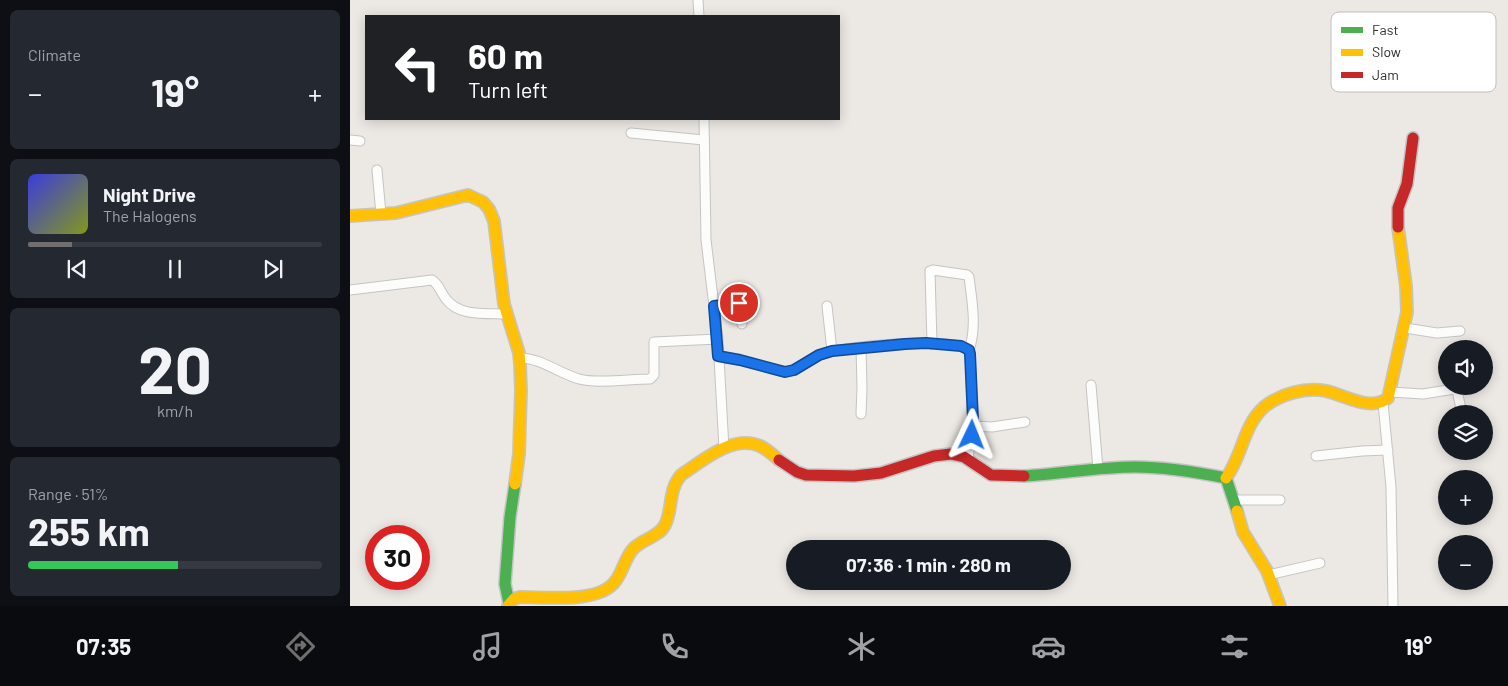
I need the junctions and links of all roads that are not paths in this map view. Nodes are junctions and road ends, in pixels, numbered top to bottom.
1 (698, 0) edge
2 (699, 15) edge
3 (704, 120) edge
4 (631, 133) dead end
5 (1413, 138) dead end
6 (350, 140) edge
7 (704, 140) junction
8 (360, 141) dead end
9 (377, 170) dead end
10 (381, 214) junction
11 (350, 216) edge
12 (350, 290) edge
13 (714, 306) junction
14 (827, 306) dead end
15 (507, 314) junction
16 (742, 324) dead end
17 (1405, 328) junction
18 (1460, 331) dead end
19 (718, 340) junction
20 (932, 344) junction
21 (861, 348) junction
22 (969, 350) junction
23 (832, 351) junction
24 (718, 356) junction
25 (520, 358) junction
26 (1090, 385) dead end
27 (1390, 392) junction
28 (1383, 403) junction
29 (1460, 405) edge
30 (861, 414) dead end
31 (1025, 422) dead end
32 (972, 426) junction
33 (724, 449) junction
34 (1388, 450) junction
35 (1316, 456) dead end
36 (968, 459) junction
37 (1098, 469) junction
38 (1226, 478) junction
39 (1233, 500) junction
40 (1280, 500) dead end
41 (1320, 562) dead end
42 (1268, 575) junction
43 (508, 605) edge
44 (1280, 606) edge
45 (1393, 606) edge

1 - 2 street
3 - 7 street
4 - 7 street
5 - 17 street
6 - 8 street
7 - 13 street
9 - 10 street
10 - 11 street
10 - 15 street
12 - 15 street
13 - 16 street
13 - 19 street
14 - 23 street
15 - 25 street
17 - 18 street
17 - 27 street
19 - 24 street
19 - 25 street
20 - 21 street
20 - 22 street
20 - 22 street
21 - 23 street
21 - 30 street
22 - 32 street
23 - 24 street
24 - 33 street
25 - 43 street
26 - 37 street
27 - 28 street
27 - 29 street
28 - 34 street
28 - 38 street
31 - 32 street
32 - 36 street
33 - 36 street
33 - 43 street
34 - 35 street
34 - 45 street
36 - 37 street
37 - 38 street
38 - 39 street
39 - 40 street
39 - 42 street
41 - 42 street
42 - 44 street

